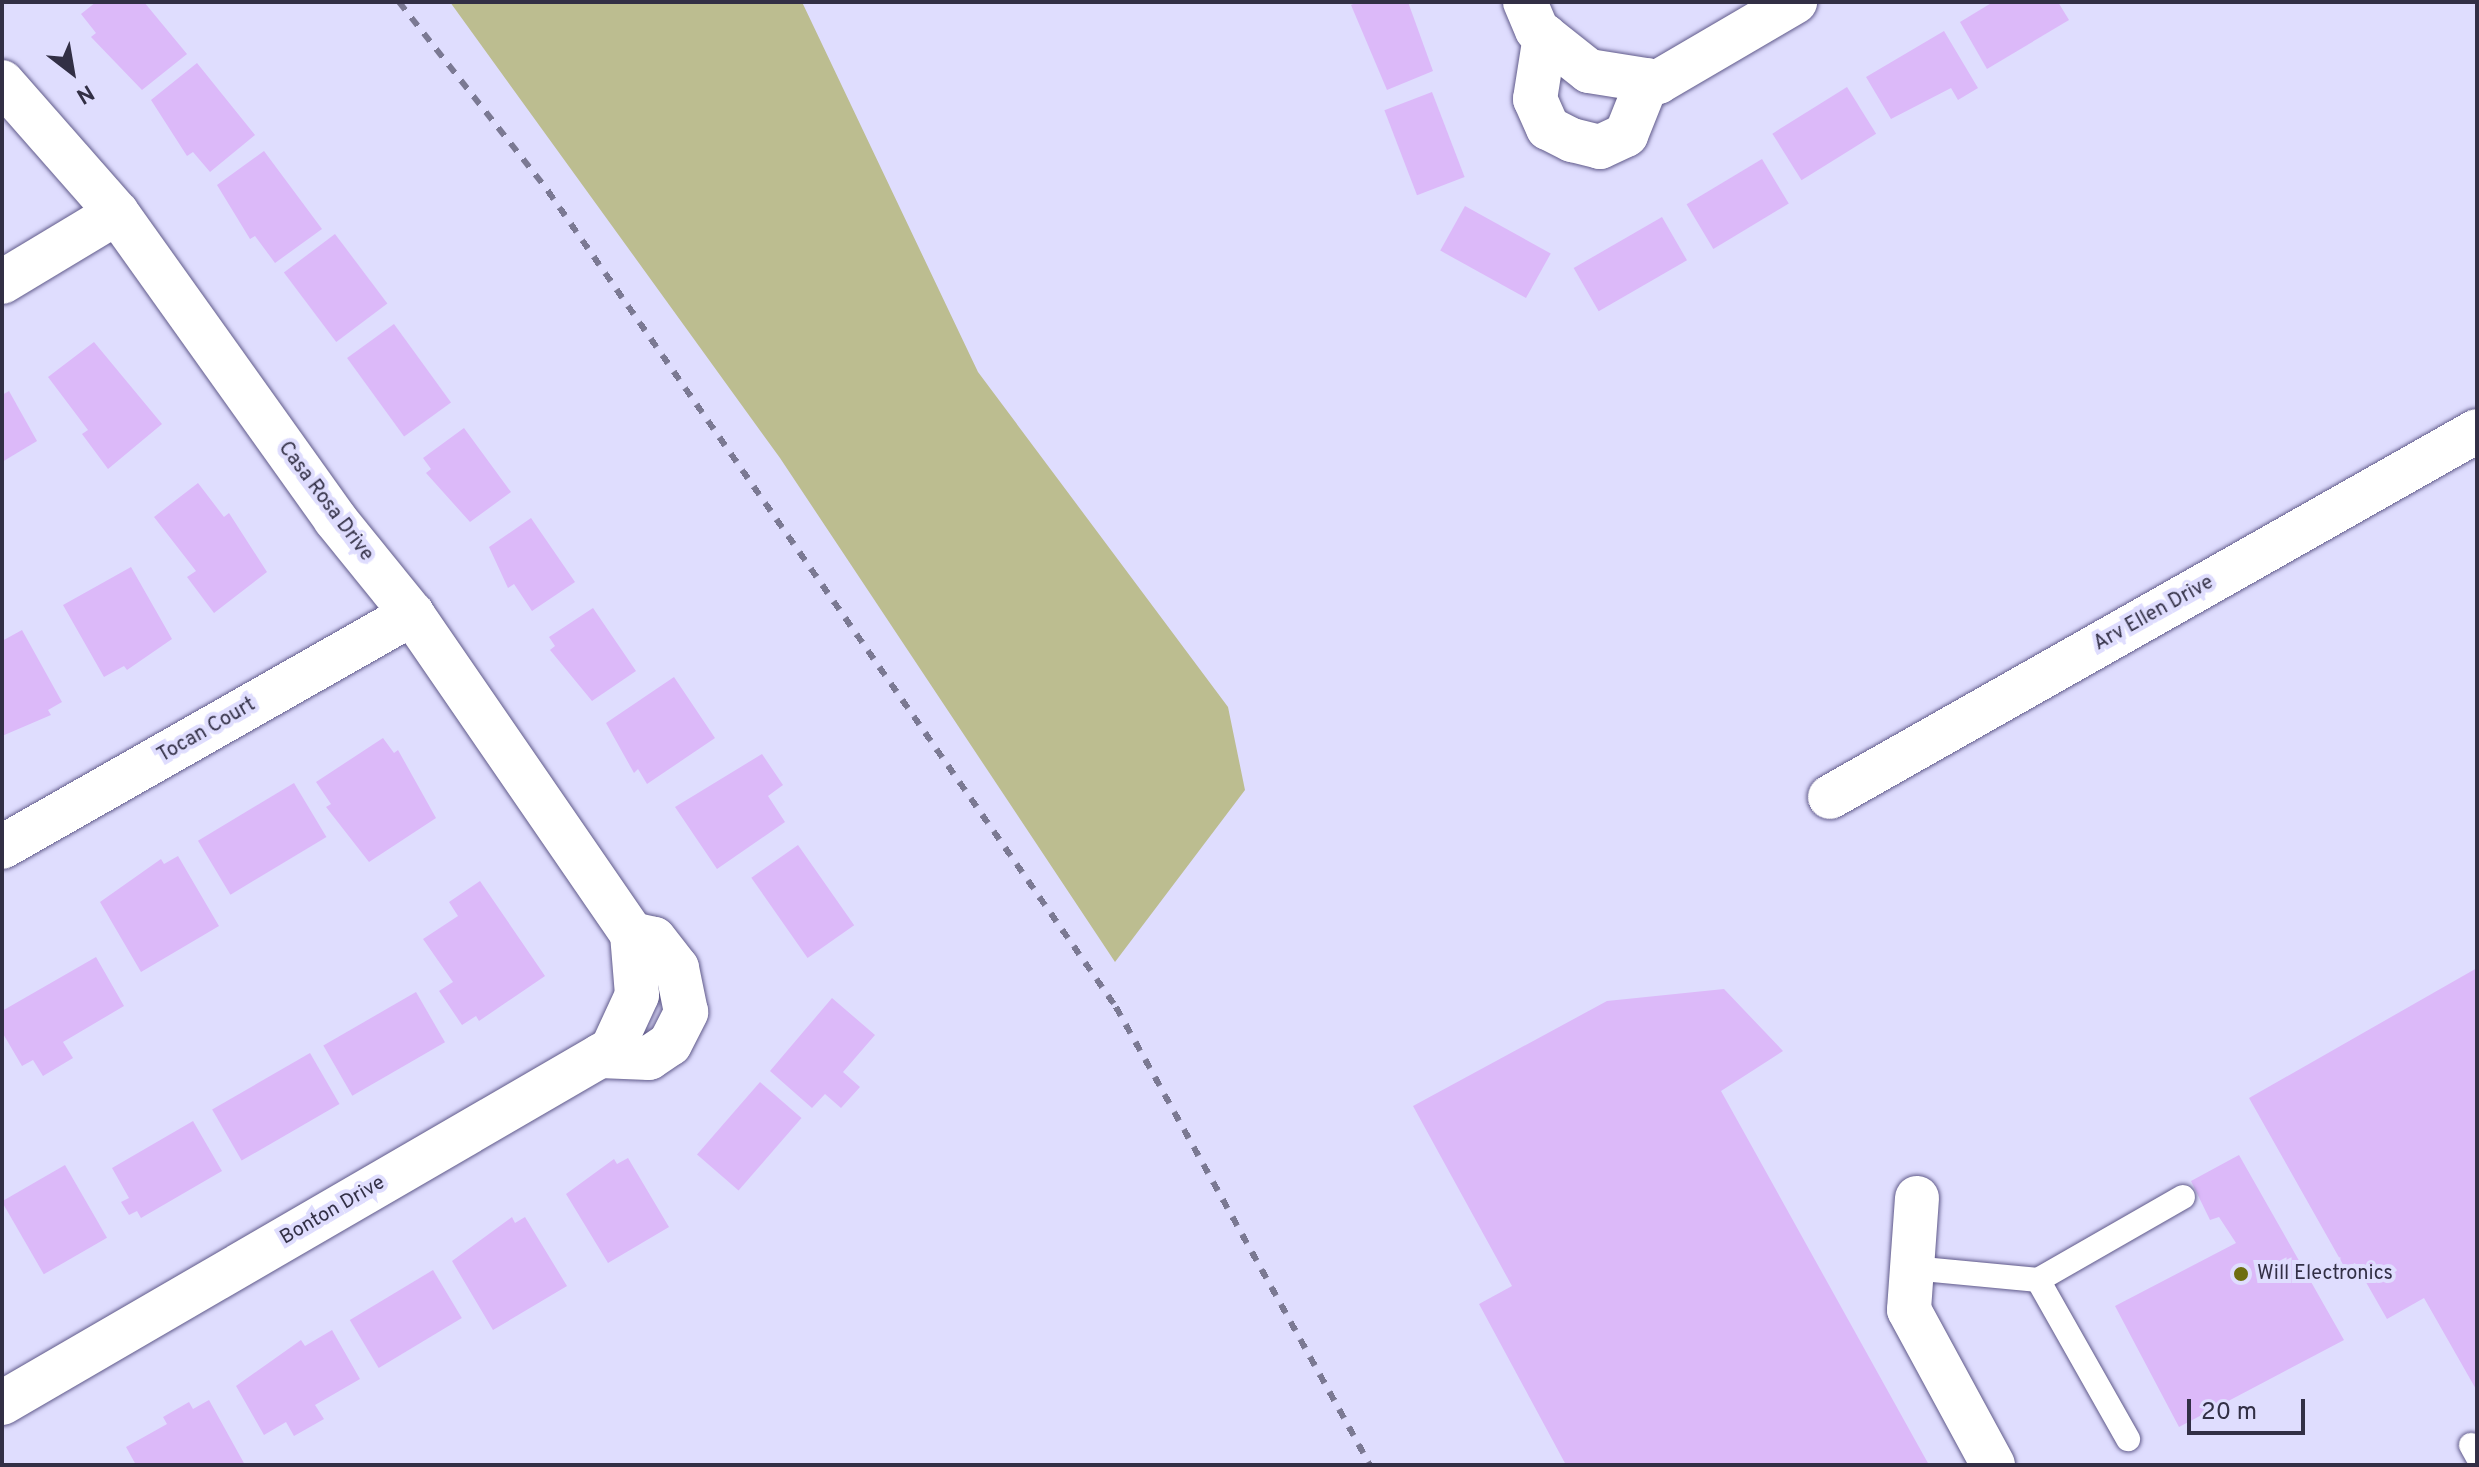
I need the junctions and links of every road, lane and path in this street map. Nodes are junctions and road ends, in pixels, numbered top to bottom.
1 (1795, 2) edge
2 (1535, 19) edge
3 (1648, 80) junction
4 (2, 82) edge
5 (117, 213) junction
6 (2, 282) edge
7 (2477, 431) edge
8 (412, 614) junction
9 (1830, 797) dead end
10 (2, 847) edge
11 (632, 934) junction
12 (637, 995) joint
13 (600, 1056) junction
14 (2183, 1197) dead end
15 (1917, 1198) dead end
16 (1912, 1268) junction
17 (2038, 1280) junction
18 (2, 1403) edge
19 (2128, 1439) dead end
20 (1993, 1465) edge

1 - 3 street
2 - 3 street
2 - 3 street
4 - 5 street, Casa Rosa Drive
5 - 6 street
5 - 8 street, Casa Rosa Drive
7 - 9 street, Arv Ellen Drive
8 - 10 street, Tocan Court
8 - 11 street, Casa Rosa Drive
11 - 12 street, Casa Rosa Drive
11 - 13 street, Casa Rosa Drive
12 - 13 street, Bonton Drive
13 - 18 street, Bonton Drive
14 - 17 lane
15 - 16 street
16 - 17 lane
16 - 20 street
17 - 19 lane

